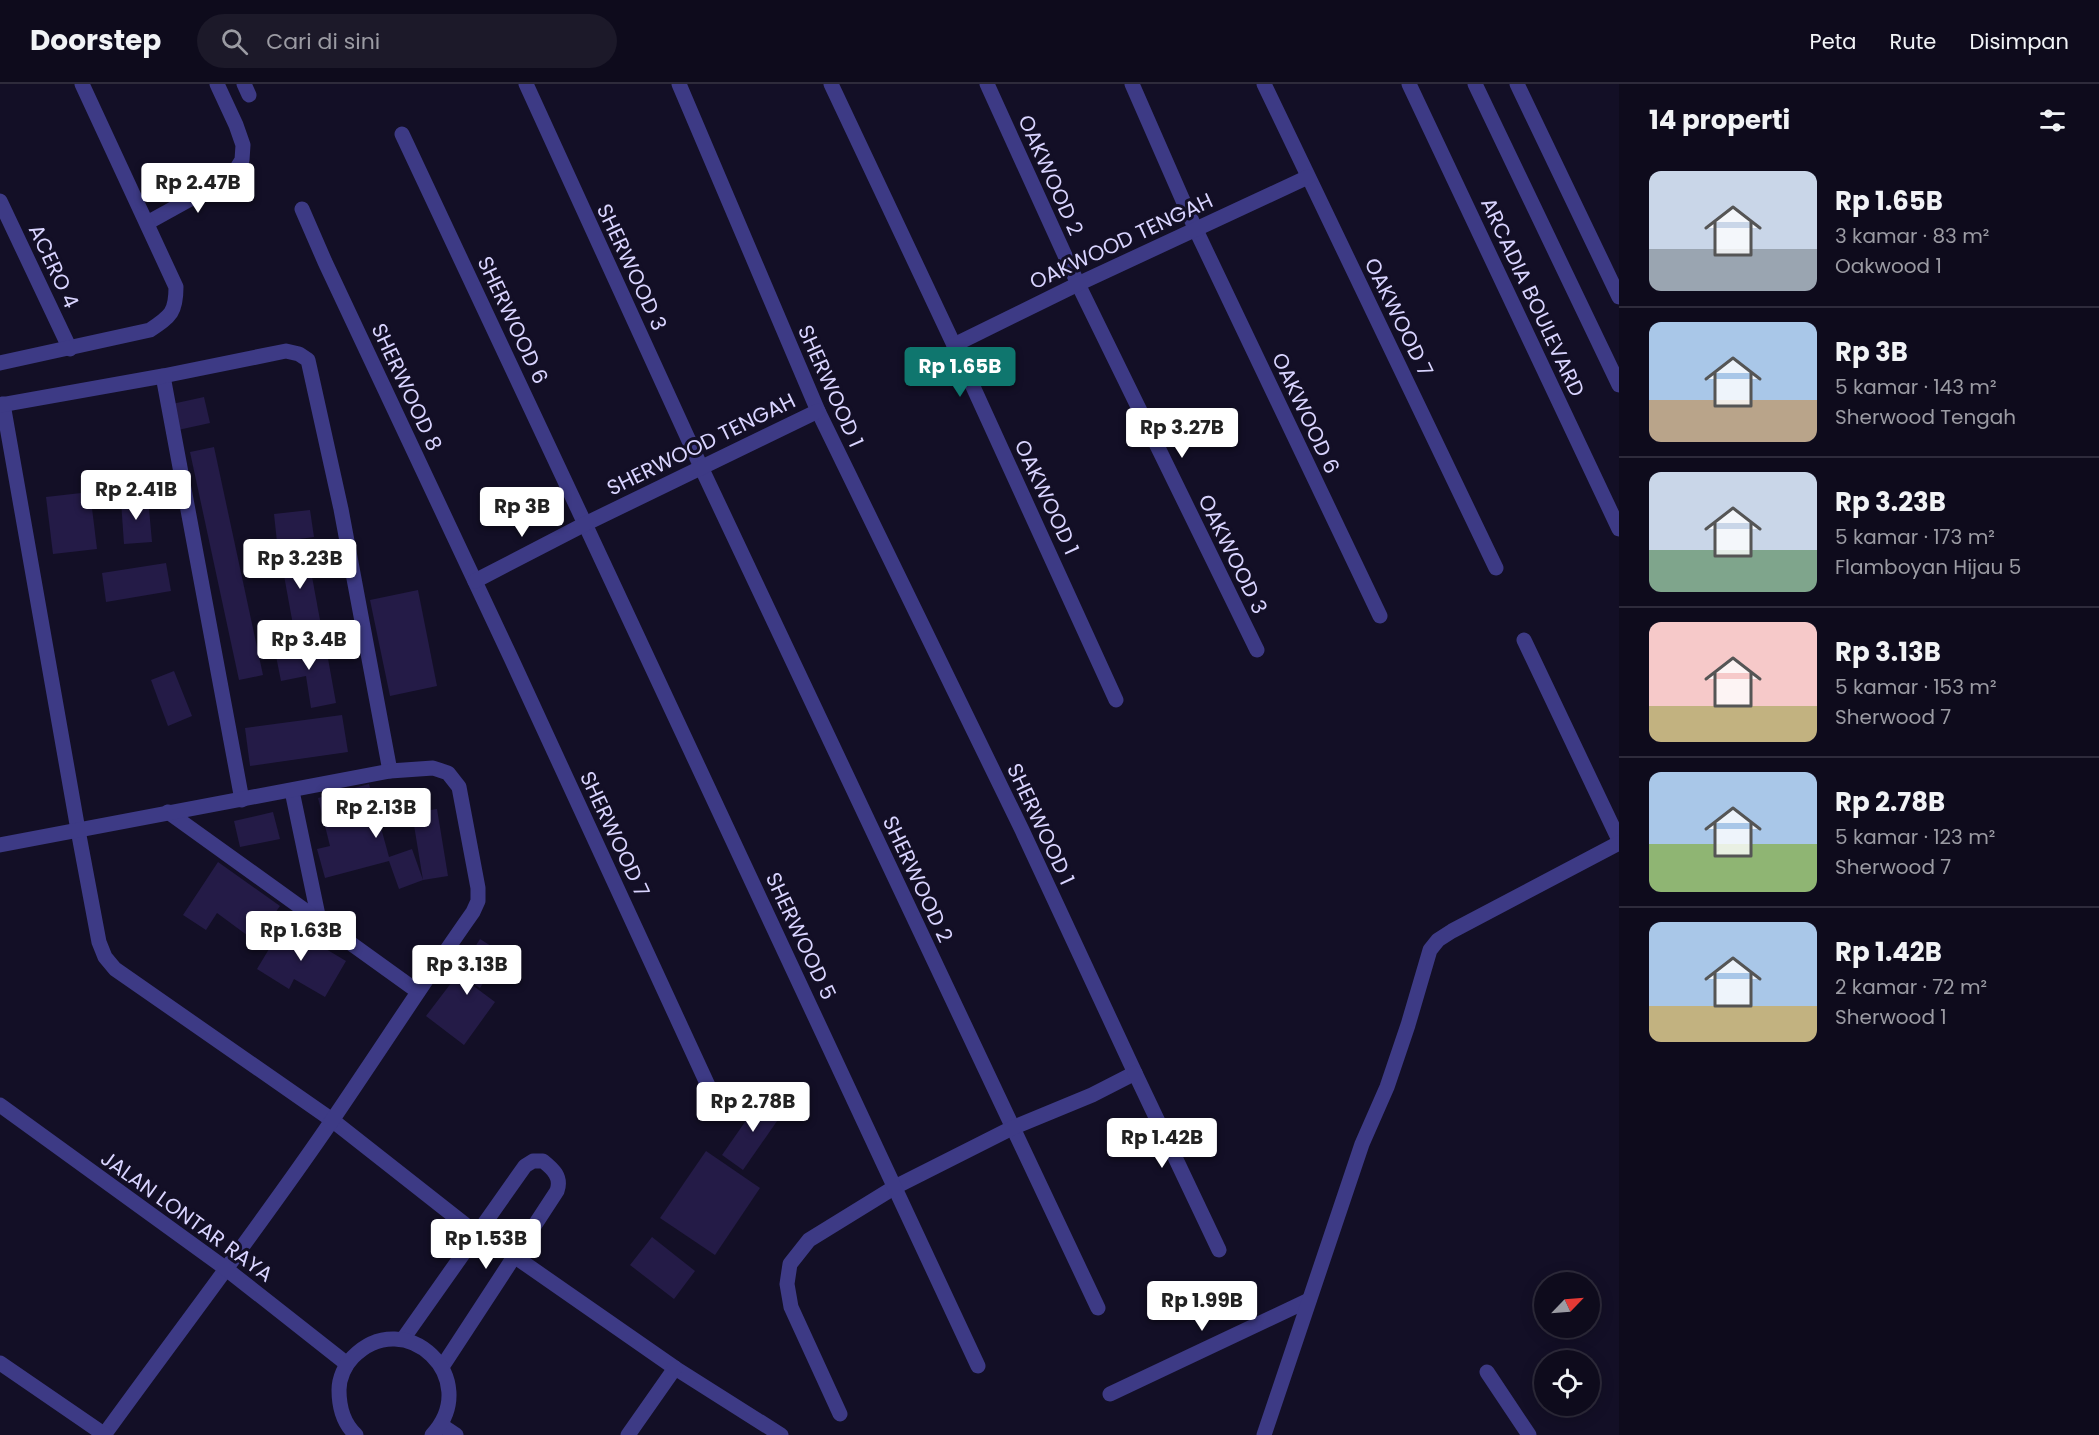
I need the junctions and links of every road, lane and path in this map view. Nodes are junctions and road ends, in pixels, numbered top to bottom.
1 (82, 84) edge
2 (217, 84) edge
3 (526, 84) edge
4 (679, 84) edge
5 (831, 84) edge
6 (987, 84) edge
7 (1132, 84) edge
8 (1264, 84) edge
9 (1409, 84) edge
10 (1474, 84) edge
11 (1517, 84) edge
12 (402, 134) dead end
13 (1308, 177) junction
14 (0, 201) edge
15 (302, 209) dead end
16 (147, 223) junction
17 (1195, 228) junction
18 (1078, 284) junction
19 (1619, 297) edge
20 (954, 345) junction
21 (70, 349) junction
22 (0, 363) edge
23 (163, 376) junction
24 (1619, 385) edge
25 (1, 404) edge
26 (818, 411) junction
27 (701, 467) junction
28 (585, 524) junction
29 (1619, 529) edge
30 (1496, 568) dead end
31 (475, 581) junction
32 (1380, 616) dead end
33 (1524, 640) dead end
34 (1257, 650) dead end
35 (1116, 700) dead end
36 (390, 771) junction
37 (292, 791) junction
38 (242, 800) junction
39 (168, 812) junction
40 (78, 830) junction
41 (1619, 841) edge
42 (0, 845) edge
43 (319, 920) junction
44 (417, 991) junction
45 (1135, 1073) junction
46 (0, 1105) edge
47 (717, 1105) dead end
48 (332, 1120) junction
49 (1012, 1128) junction
50 (895, 1187) junction
51 (477, 1234) junction
52 (1219, 1250) dead end
53 (514, 1256) junction
54 (225, 1268) junction
55 (1309, 1300) junction
56 (1098, 1308) dead end
57 (403, 1339) junction
58 (0, 1363) edge
59 (347, 1364) junction
60 (978, 1366) dead end
61 (442, 1367) junction
62 (675, 1368) junction
63 (1487, 1372) dead end
64 (1110, 1394) dead end
65 (840, 1414) dead end
66 (437, 1430) edge
67 (349, 1432) edge
68 (104, 1435) edge
69 (456, 1435) edge
70 (628, 1435) edge
71 (781, 1435) edge
72 (1264, 1435) edge
73 (1529, 1435) edge

1 - 16 street
2 - 16 street
3 - 27 street, SHERWOOD 3
4 - 26 street, SHERWOOD 1
5 - 20 street, OAKWOOD 1
6 - 18 street, OAKWOOD 2
7 - 17 street, OAKWOOD 6
8 - 13 street, OAKWOOD 7
9 - 29 street, ARCADIA BOULEVARD
10 - 24 street
11 - 19 street
12 - 28 street, SHERWOOD 6
13 - 17 street, OAKWOOD TENGAH
13 - 30 street, OAKWOOD 7
14 - 21 street, ACERO 4
15 - 31 street, SHERWOOD 8
16 - 21 street
17 - 18 street, OAKWOOD TENGAH
17 - 32 street, OAKWOOD 6
18 - 20 street, OAKWOOD TENGAH
18 - 34 street, OAKWOOD 3
20 - 35 street, OAKWOOD 1
21 - 22 street
23 - 25 street
23 - 36 street
23 - 38 street
25 - 40 street
26 - 27 street, SHERWOOD TENGAH
26 - 45 street, SHERWOOD 1
27 - 28 street, SHERWOOD TENGAH
27 - 49 street, SHERWOOD 2
28 - 31 street, SHERWOOD TENGAH
28 - 50 street, SHERWOOD 5
31 - 47 street, SHERWOOD 7
33 - 41 street
36 - 37 street
36 - 44 street
37 - 38 street
37 - 43 street
38 - 39 street
39 - 40 street
39 - 43 street
40 - 42 street
40 - 48 street
41 - 55 street
43 - 44 street
44 - 48 street
45 - 49 street
45 - 52 street, SHERWOOD 1
46 - 54 street, JALAN LONTAR RAYA
48 - 51 street
48 - 54 street
49 - 50 street
49 - 56 street, SHERWOOD 2
50 - 60 street, SHERWOOD 5
50 - 65 street
51 - 53 street
51 - 57 street
53 - 61 street
53 - 62 street
54 - 59 street, JALAN LONTAR RAYA
54 - 68 street
55 - 64 street
55 - 72 street
57 - 59 street
57 - 61 street
58 - 68 street
59 - 67 street
61 - 66 street
62 - 70 street
62 - 71 street
63 - 73 street
66 - 69 street

